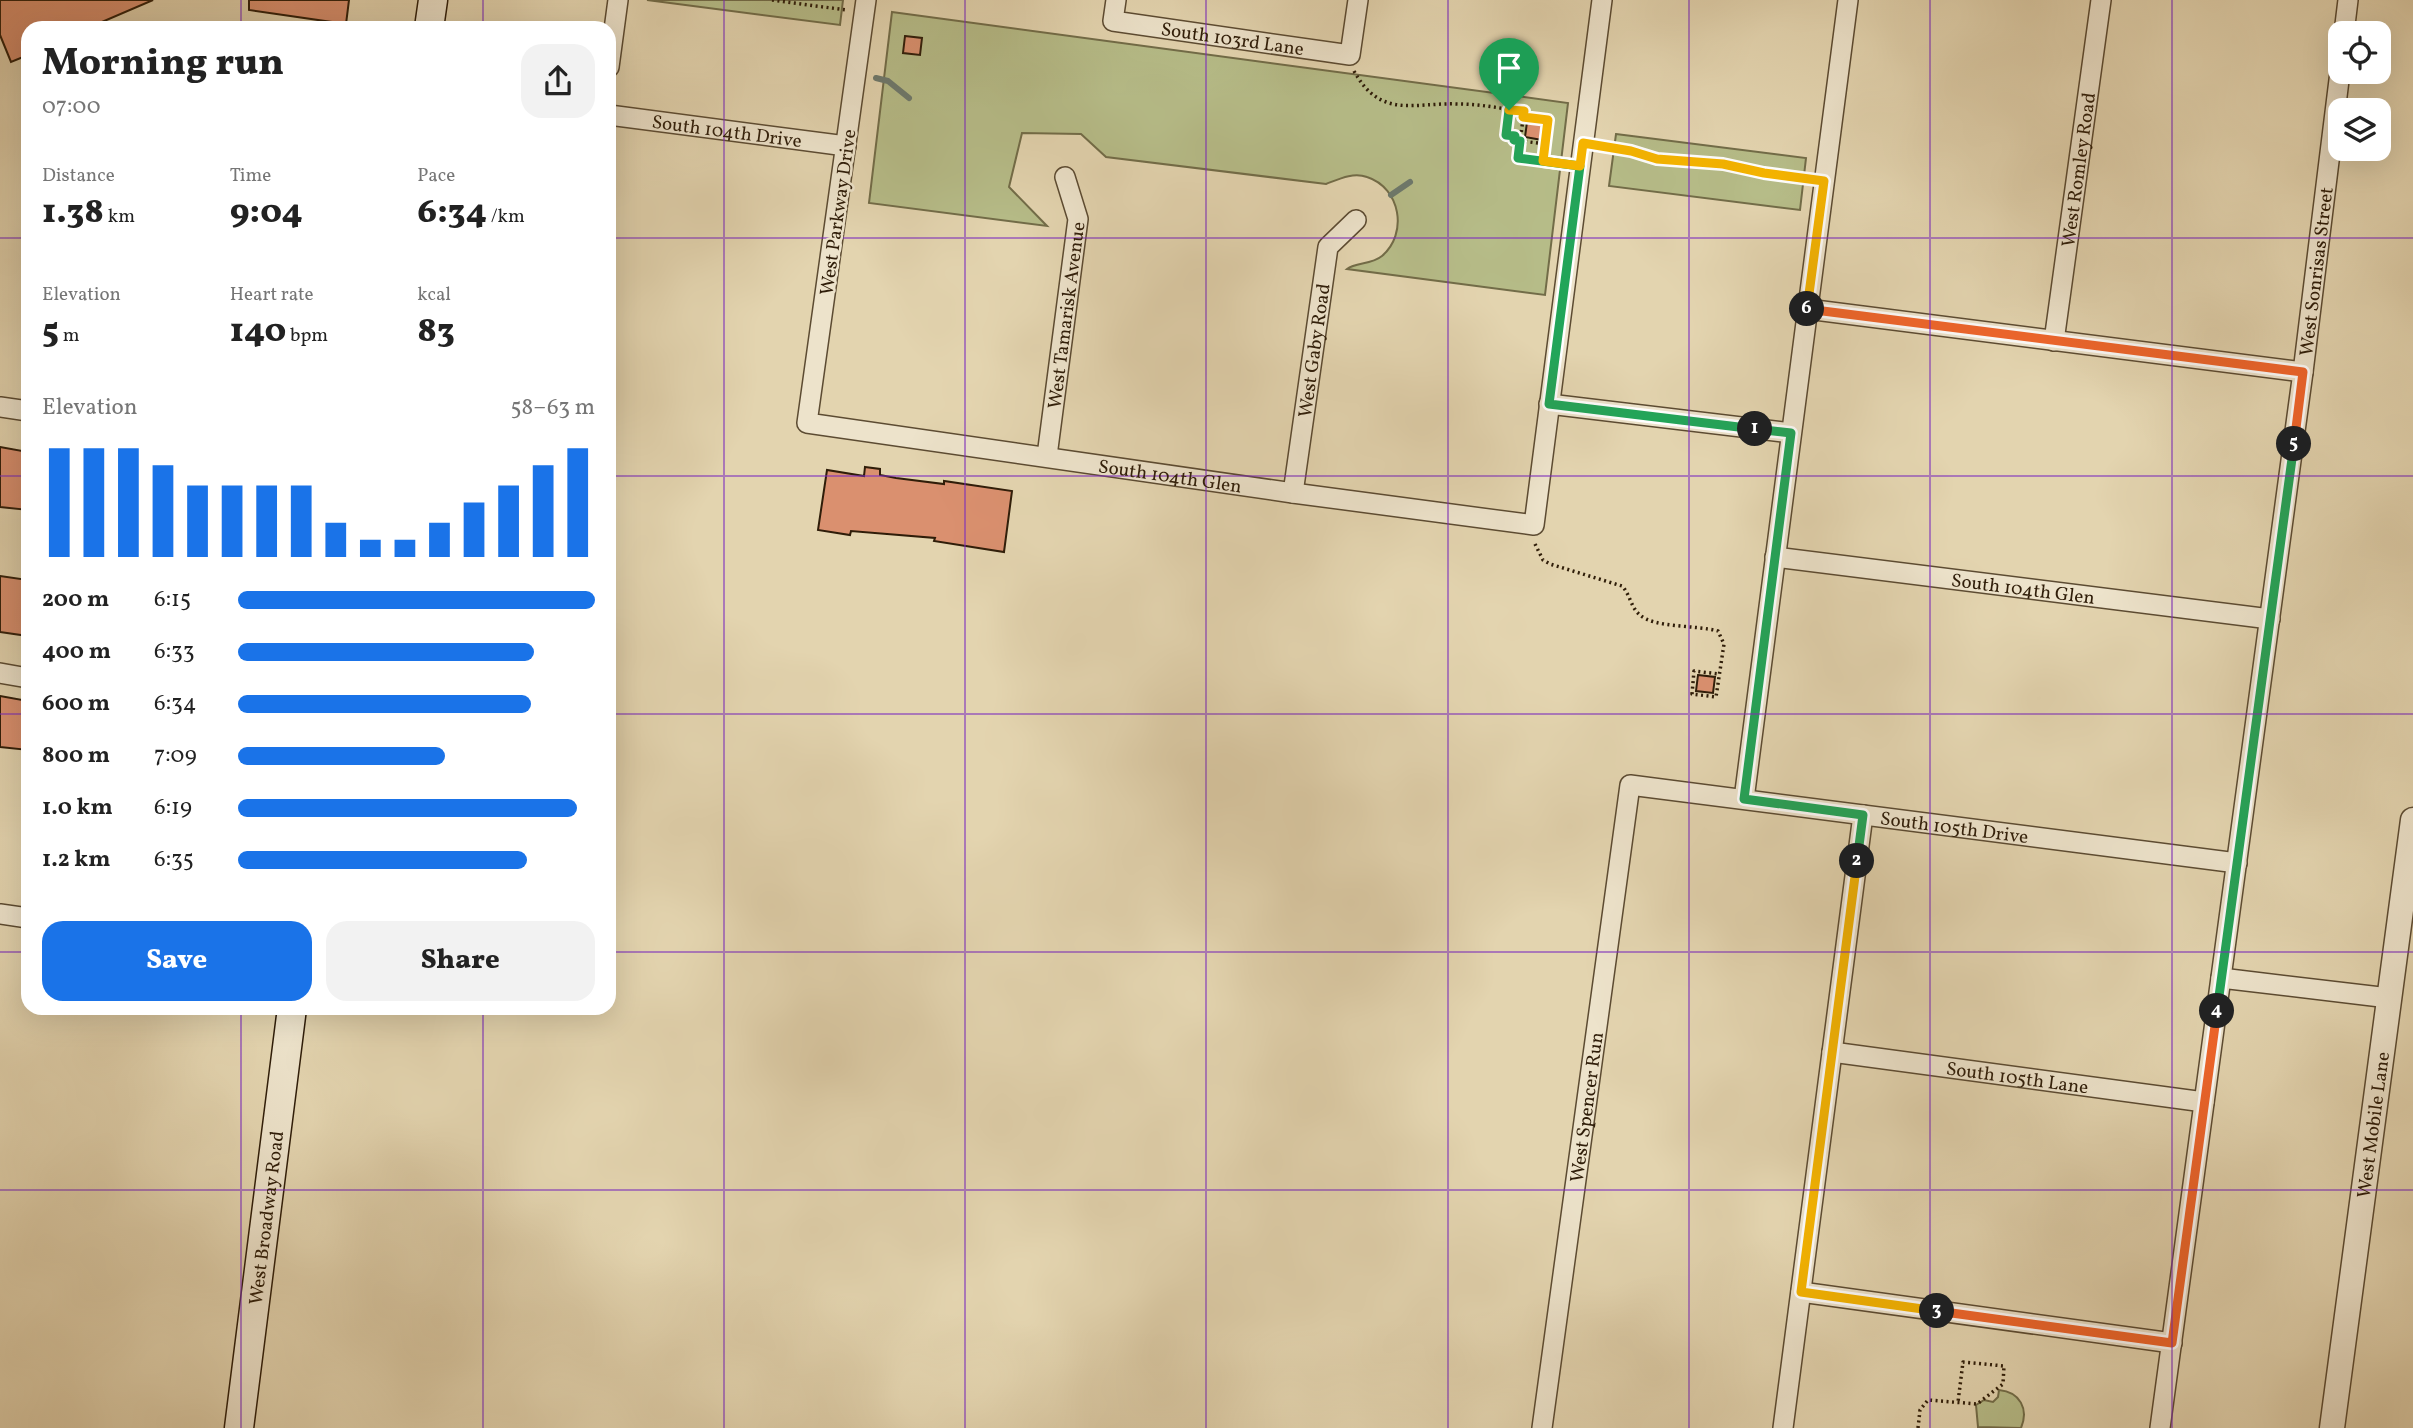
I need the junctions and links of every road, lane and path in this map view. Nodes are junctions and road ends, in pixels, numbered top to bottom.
1 (433, 0) edge
2 (618, 0) edge
3 (772, 0) edge
4 (1116, 0) edge
5 (1358, 0) edge
6 (1602, 0) edge
7 (1849, 0) edge
8 (2101, 0) edge
9 (2348, 0) edge
10 (865, 6) edge
11 (430, 21) edge
12 (615, 21) edge
13 (2345, 21) edge
14 (1350, 55) junction
15 (2339, 84) edge
16 (1509, 110) junction
17 (616, 115) edge
18 (1523, 117) junction
19 (1520, 141) junction
20 (1583, 143) junction
21 (1545, 144) junction
22 (846, 146) junction
23 (1543, 161) junction
24 (1580, 166) junction
25 (1065, 177) dead end
26 (1824, 181) junction
27 (1356, 220) dead end
28 (1807, 309) junction
29 (2054, 341) junction
30 (2303, 372) junction
31 (1549, 404) junction
32 (0, 407) edge
33 (21, 410) edge
34 (807, 423) joint
35 (1791, 433) junction
36 (1047, 456) junction
37 (1293, 493) junction
38 (1534, 525) junction
39 (1775, 557) junction
40 (2270, 620) junction
41 (0, 674) edge
42 (1719, 674) junction
43 (21, 677) edge
44 (1630, 785) joint
45 (1744, 799) junction
46 (1863, 815) junction
47 (2413, 820) edge
48 (2237, 863) junction
49 (0, 914) edge
50 (21, 917) edge
51 (2221, 978) junction
52 (2389, 999) junction
53 (291, 1015) edge
54 (1832, 1052) junction
55 (2204, 1102) junction
56 (1801, 1292) junction
57 (2172, 1343) junction
58 (1958, 1402) junction
59 (239, 1428) edge
60 (1542, 1428) edge
61 (1783, 1428) edge
62 (1918, 1428) edge
63 (2160, 1428) edge
64 (2332, 1428) edge

1 - 11 main road
2 - 12 street
3 - 10 path
4 - 14 street, South 103rd Lane
5 - 14 street
6 - 20 street
7 - 26 street
8 - 29 street, West Romley Road
9 - 13 street
10 - 22 street, West Parkway Drive
14 - 16 path
15 - 30 street, West Sonrisas Street
16 - 18 path
16 - 19 path
17 - 22 street, South 104th Drive
18 - 19 path
18 - 21 path
19 - 21 path
19 - 23 path
20 - 24 street
20 - 26 path
21 - 23 path
22 - 34 street, West Parkway Drive
23 - 24 path
24 - 31 street
25 - 36 street, West Tamarisk Avenue
26 - 28 street
27 - 37 street, West Gaby Road
28 - 29 street
28 - 35 street
29 - 30 street
30 - 40 street, West Sonrisas Street
31 - 35 street
31 - 38 street
32 - 33 street
34 - 36 street, South 104th Glen
35 - 39 street
36 - 37 street, South 104th Glen
37 - 38 street, South 104th Glen
38 - 42 path
39 - 40 street, South 104th Glen
39 - 45 street
40 - 48 street, West Sonrisas Street
41 - 43 street
42 - 42 path
44 - 45 street, South 105th Drive
44 - 60 street, West Spencer Run
45 - 46 street, South 105th Drive
46 - 48 street, South 105th Drive
46 - 54 street
47 - 52 street, West Mobile Lane
48 - 51 street, West Sonrisas Street
49 - 50 street
51 - 52 street
51 - 55 street, West Sonrisas Street
52 - 64 street, West Mobile Lane
53 - 59 main road, West Broadway Road
54 - 55 street, South 105th Lane
54 - 56 street
55 - 57 street, West Sonrisas Street
56 - 57 street
56 - 61 street
57 - 63 street, West Sonrisas Street
58 - 58 path
58 - 62 path

